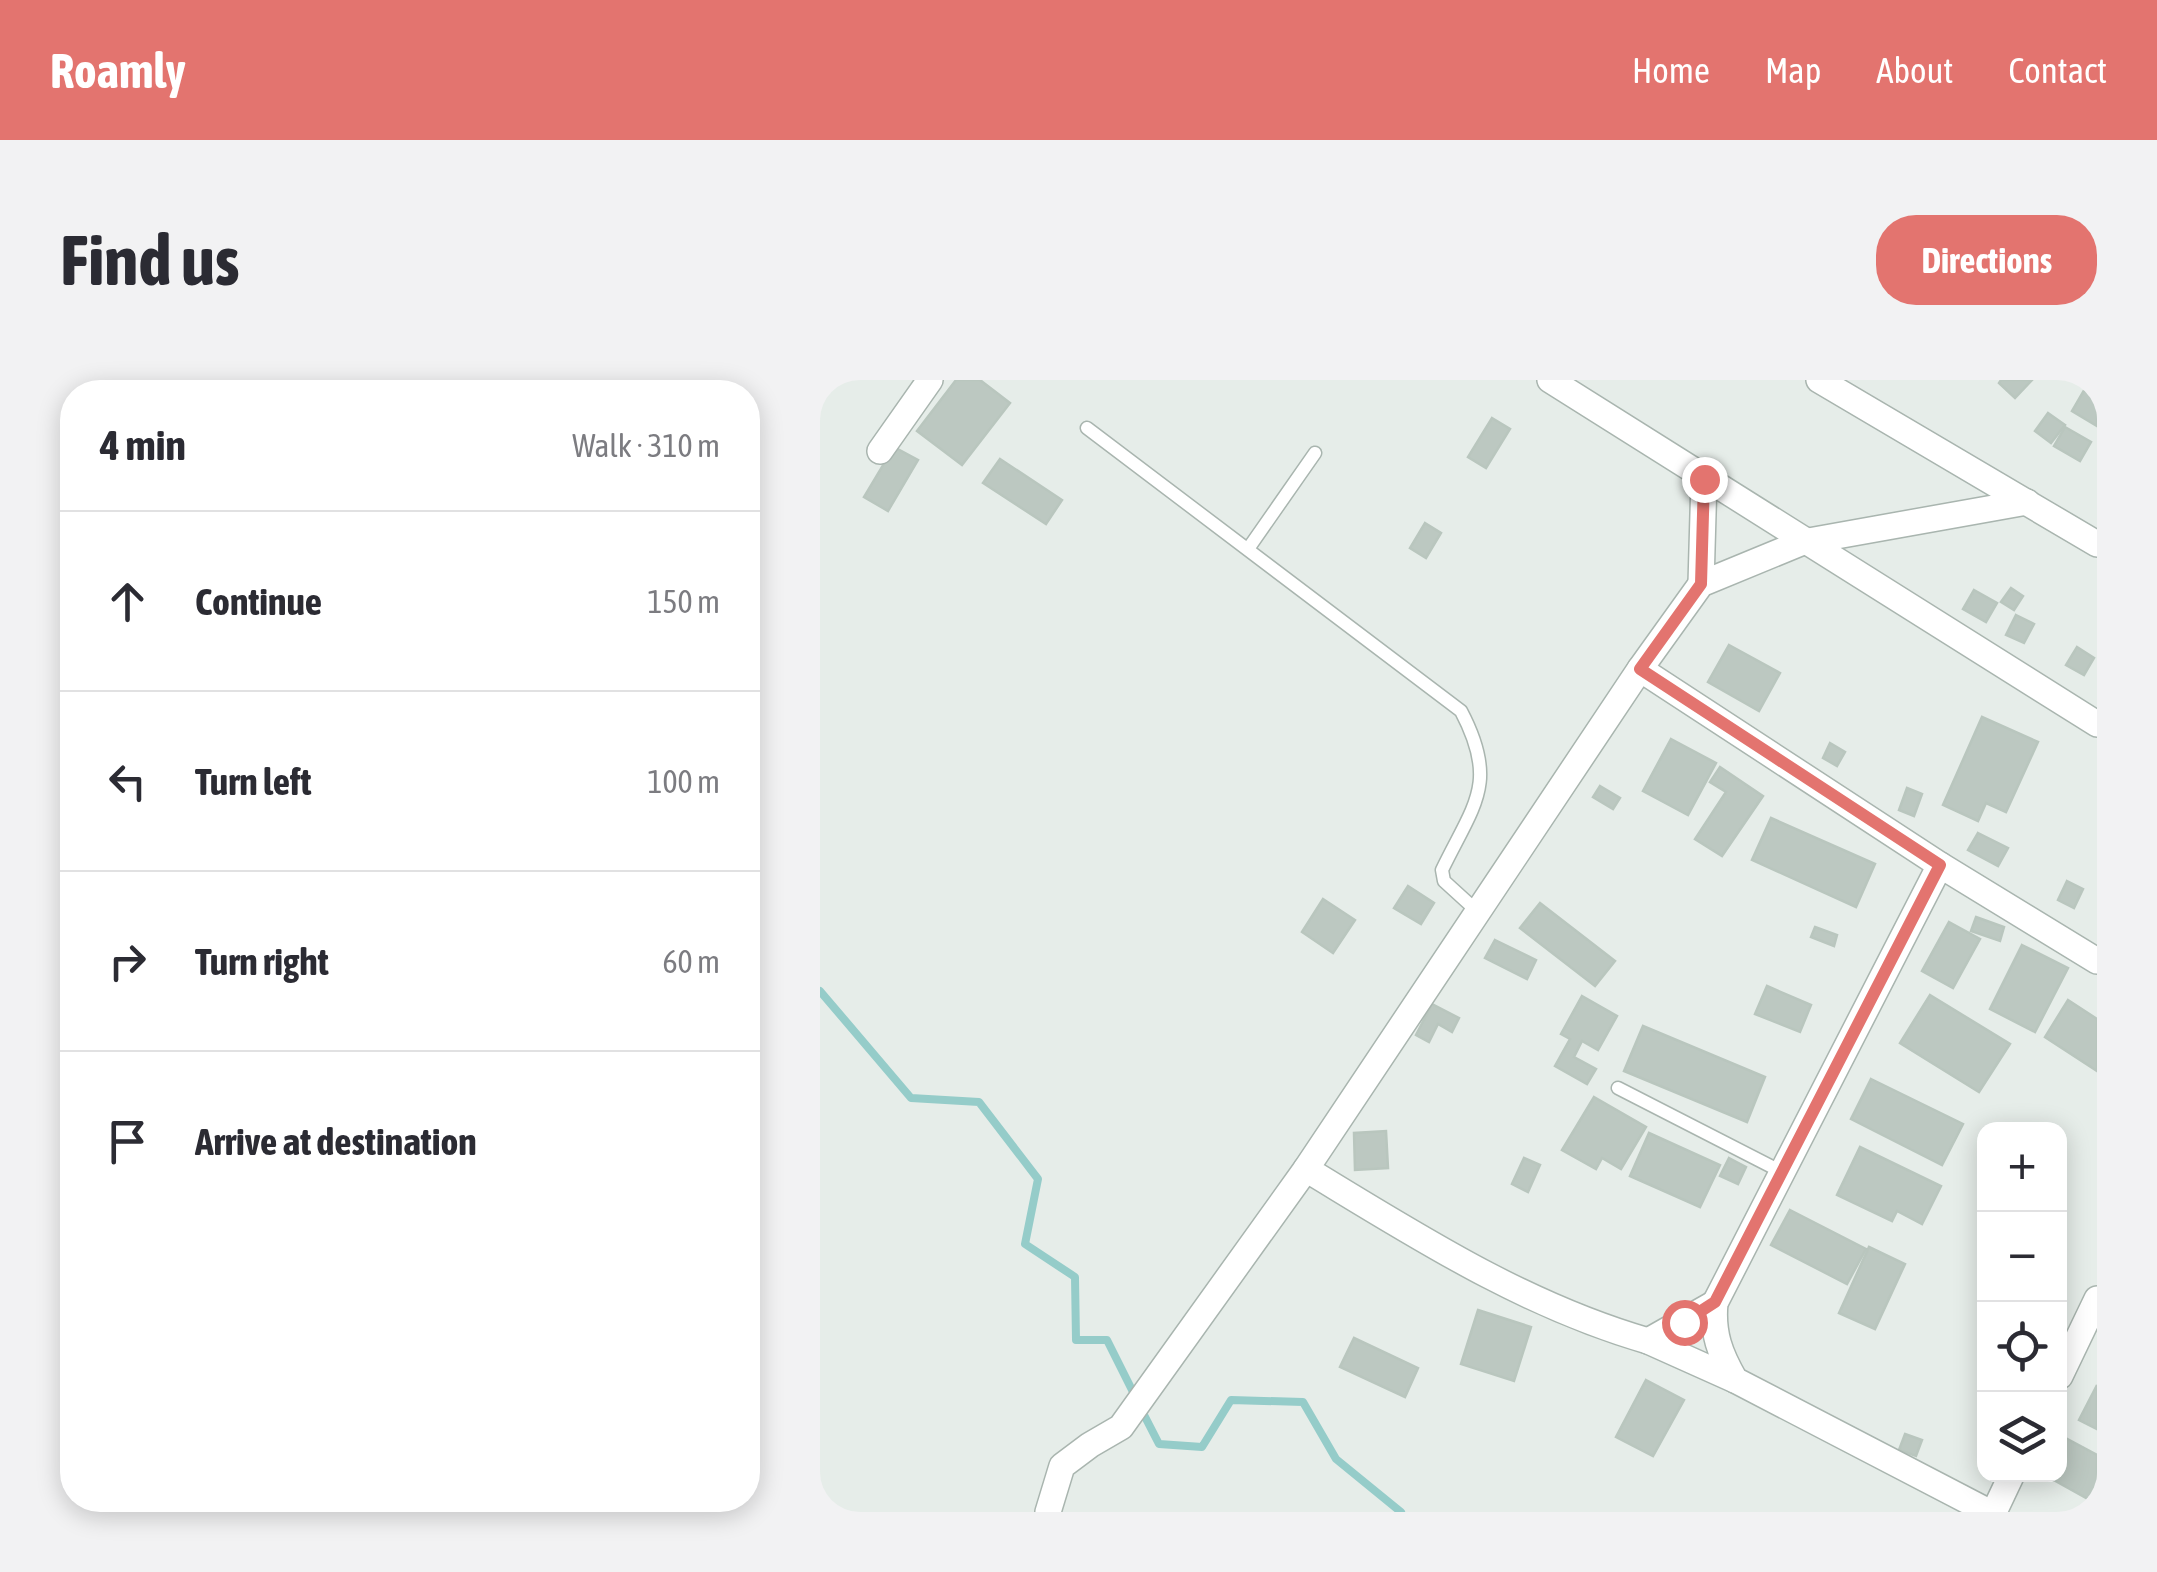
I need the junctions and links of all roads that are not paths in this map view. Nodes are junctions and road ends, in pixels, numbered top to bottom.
1 (930, 380) edge
2 (1550, 380) edge
3 (1819, 380) edge
4 (1087, 428) dead end
5 (880, 451) dead end
6 (1315, 453) dead end
7 (1704, 479) junction
8 (2026, 502) junction
9 (1803, 542) junction
10 (2097, 544) edge
11 (1248, 549) junction
12 (1701, 584) junction
13 (1640, 669) junction
14 (2097, 724) edge
15 (1940, 865) junction
16 (1478, 912) junction
17 (2097, 962) edge
18 (1618, 1088) dead end
19 (1306, 1169) junction
20 (1782, 1172) junction
21 (2097, 1299) edge
22 (1715, 1302) junction
23 (1648, 1341) junction
24 (2067, 1361) edge
25 (1735, 1380) junction
26 (2008, 1482) edge
27 (1048, 1512) edge
28 (1992, 1512) edge

1 - 5 street
2 - 7 street
3 - 8 street
4 - 11 lane
6 - 11 lane
7 - 9 street
7 - 12 street
8 - 9 street
8 - 10 street
9 - 12 street
9 - 14 street
11 - 16 lane
12 - 13 street
13 - 15 street
13 - 16 street
15 - 17 street
15 - 20 street
16 - 19 street
18 - 20 lane
19 - 23 street
19 - 27 street
20 - 22 street
21 - 24 street
22 - 23 street
22 - 25 street
23 - 25 street
25 - 28 street
26 - 28 street

